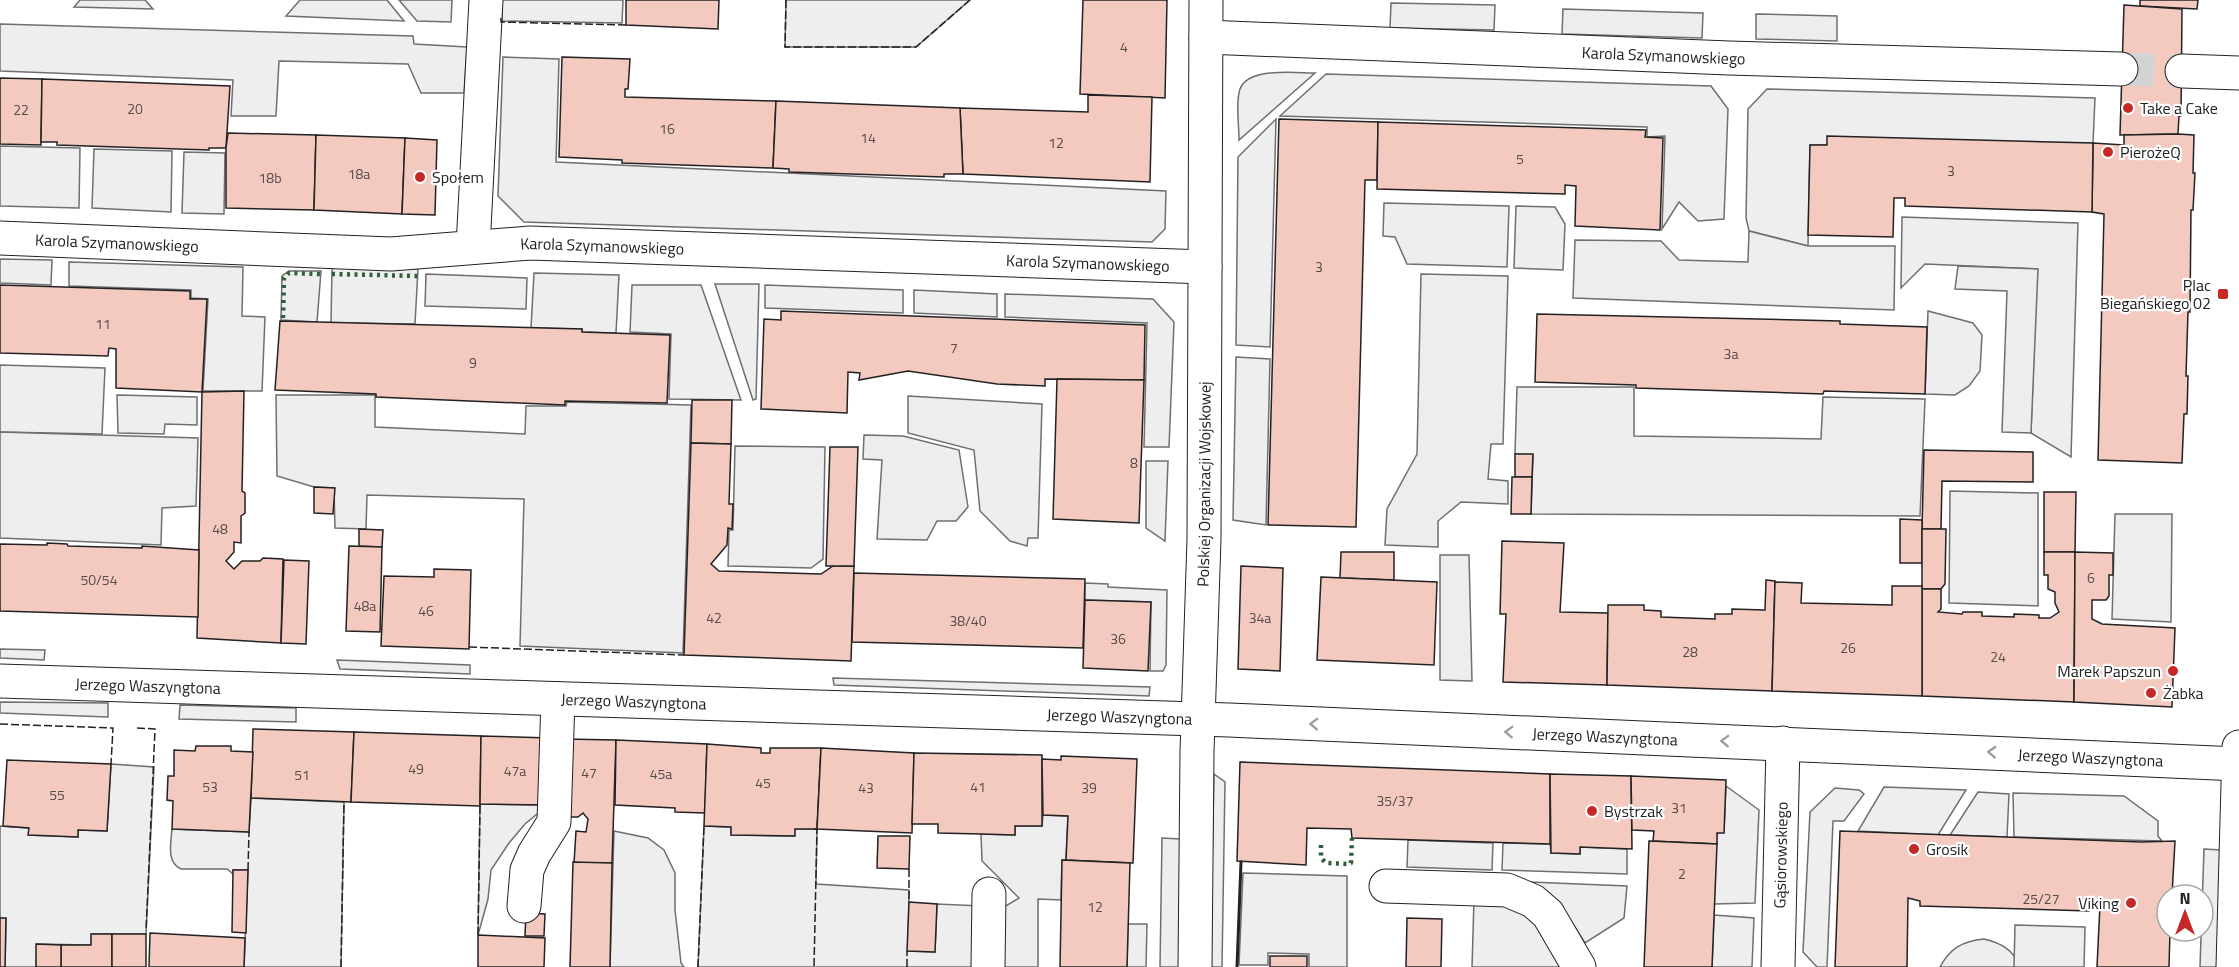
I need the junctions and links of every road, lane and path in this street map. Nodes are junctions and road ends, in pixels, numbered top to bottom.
1 (486, 0) edge
2 (1206, 0) edge
3 (1206, 38) junction
4 (2121, 69) tunnel mouth
5 (2182, 71) tunnel mouth
6 (2239, 73) edge
7 (0, 238) edge
8 (472, 248) junction
9 (1205, 267) junction
10 (0, 681) edge
11 (558, 699) junction
12 (1198, 719) junction
13 (1783, 743) junction
14 (2239, 747) edge
15 (2239, 764) edge
16 (1386, 886) dead end
17 (989, 894) dead end
18 (524, 906) dead end
19 (988, 967) edge
20 (1195, 967) edge
21 (1578, 967) edge
22 (1778, 967) edge
23 (2233, 967) edge

1 - 8 street
2 - 3 street, Polskiej Organizacji Wojskowej
3 - 4 street, Karola Szymanowskiego
3 - 9 street, Polskiej Organizacji Wojskowej
5 - 6 street
7 - 8 street, Karola Szymanowskiego
8 - 9 street, Karola Szymanowskiego
9 - 12 street, Polskiej Organizacji Wojskowej
10 - 11 street, Jerzego Waszyngtona
11 - 12 street, Jerzego Waszyngtona
11 - 18 street
13 -> 12 street, Jerzego Waszyngtona
12 - 20 street, Polskiej Organizacji Wojskowej
15 -> 13 street, Jerzego Waszyngtona
13 - 22 street, Gąsiorowskiego
14 - 15 street
15 - 23 street
16 - 21 street
17 - 19 street

